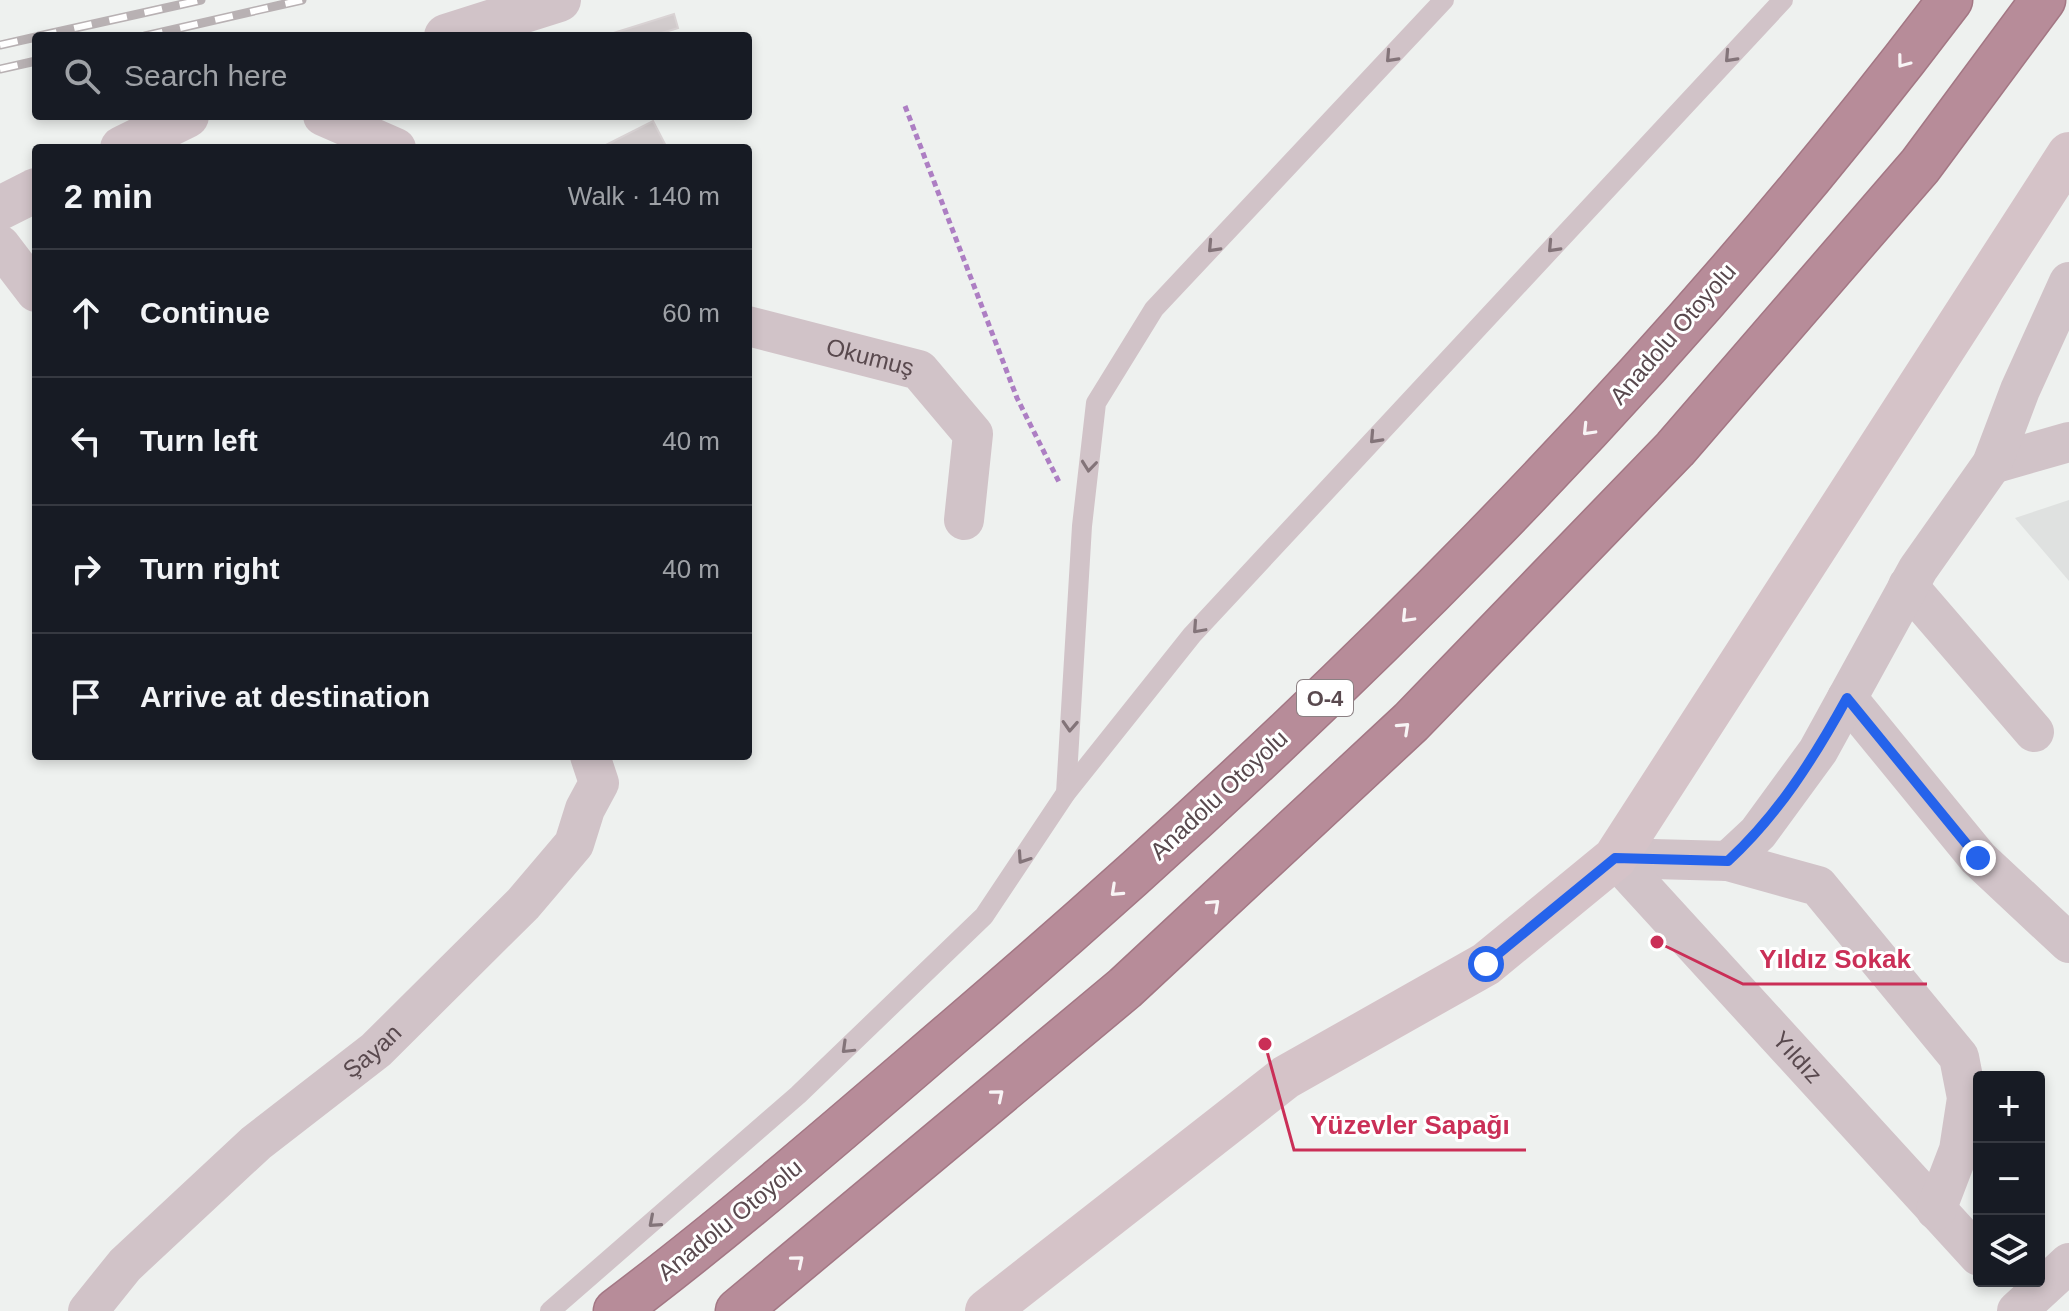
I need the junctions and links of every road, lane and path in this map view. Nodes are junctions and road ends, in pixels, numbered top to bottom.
1 (559, 0) edge
2 (1444, 0) edge
3 (1783, 0) edge
4 (1950, 0) edge
5 (2043, 0) edge
6 (459, 32) edge
7 (905, 106) dead end
8 (179, 120) edge
9 (332, 120) edge
10 (130, 144) edge
11 (387, 144) edge
12 (2069, 154) edge
13 (32, 192) edge
14 (0, 208) edge
15 (2069, 282) edge
16 (752, 327) edge
17 (2069, 442) edge
18 (1992, 464) junction
19 (964, 520) dead end
20 (1082, 526) junction
21 (1908, 586) junction
22 (1847, 698) junction
23 (2034, 732) dead end
24 (591, 760) edge
25 (1066, 793) junction
26 (1615, 858) junction
27 (1728, 861) junction
28 (2069, 943) edge
29 (1936, 1210) junction
30 (1973, 1250) edge
31 (2069, 1263) edge
32 (2018, 1302) edge
33 (88, 1311) edge
34 (550, 1311) edge
35 (616, 1311) edge
36 (738, 1311) edge
37 (987, 1311) edge

1 - 6 street
2 -> 20 lane
3 -> 25 lane
4 -> 35 highway, Anadolu Otoyolu / O-4
36 -> 5 highway
7 - 20 path
8 - 10 street
9 - 11 street
12 - 26 main road
13 - 14 street
15 - 18 street
16 - 19 street, Okumuş
17 - 18 street
18 - 21 street
20 -> 25 lane
21 - 22 street
21 - 23 street
22 - 27 street
22 - 28 street
24 - 33 street, Şayan
25 -> 34 lane
26 - 27 street
26 - 29 street, Yıldız
26 - 37 main road
27 - 29 street
29 - 30 street, Yıldız
31 - 32 street

